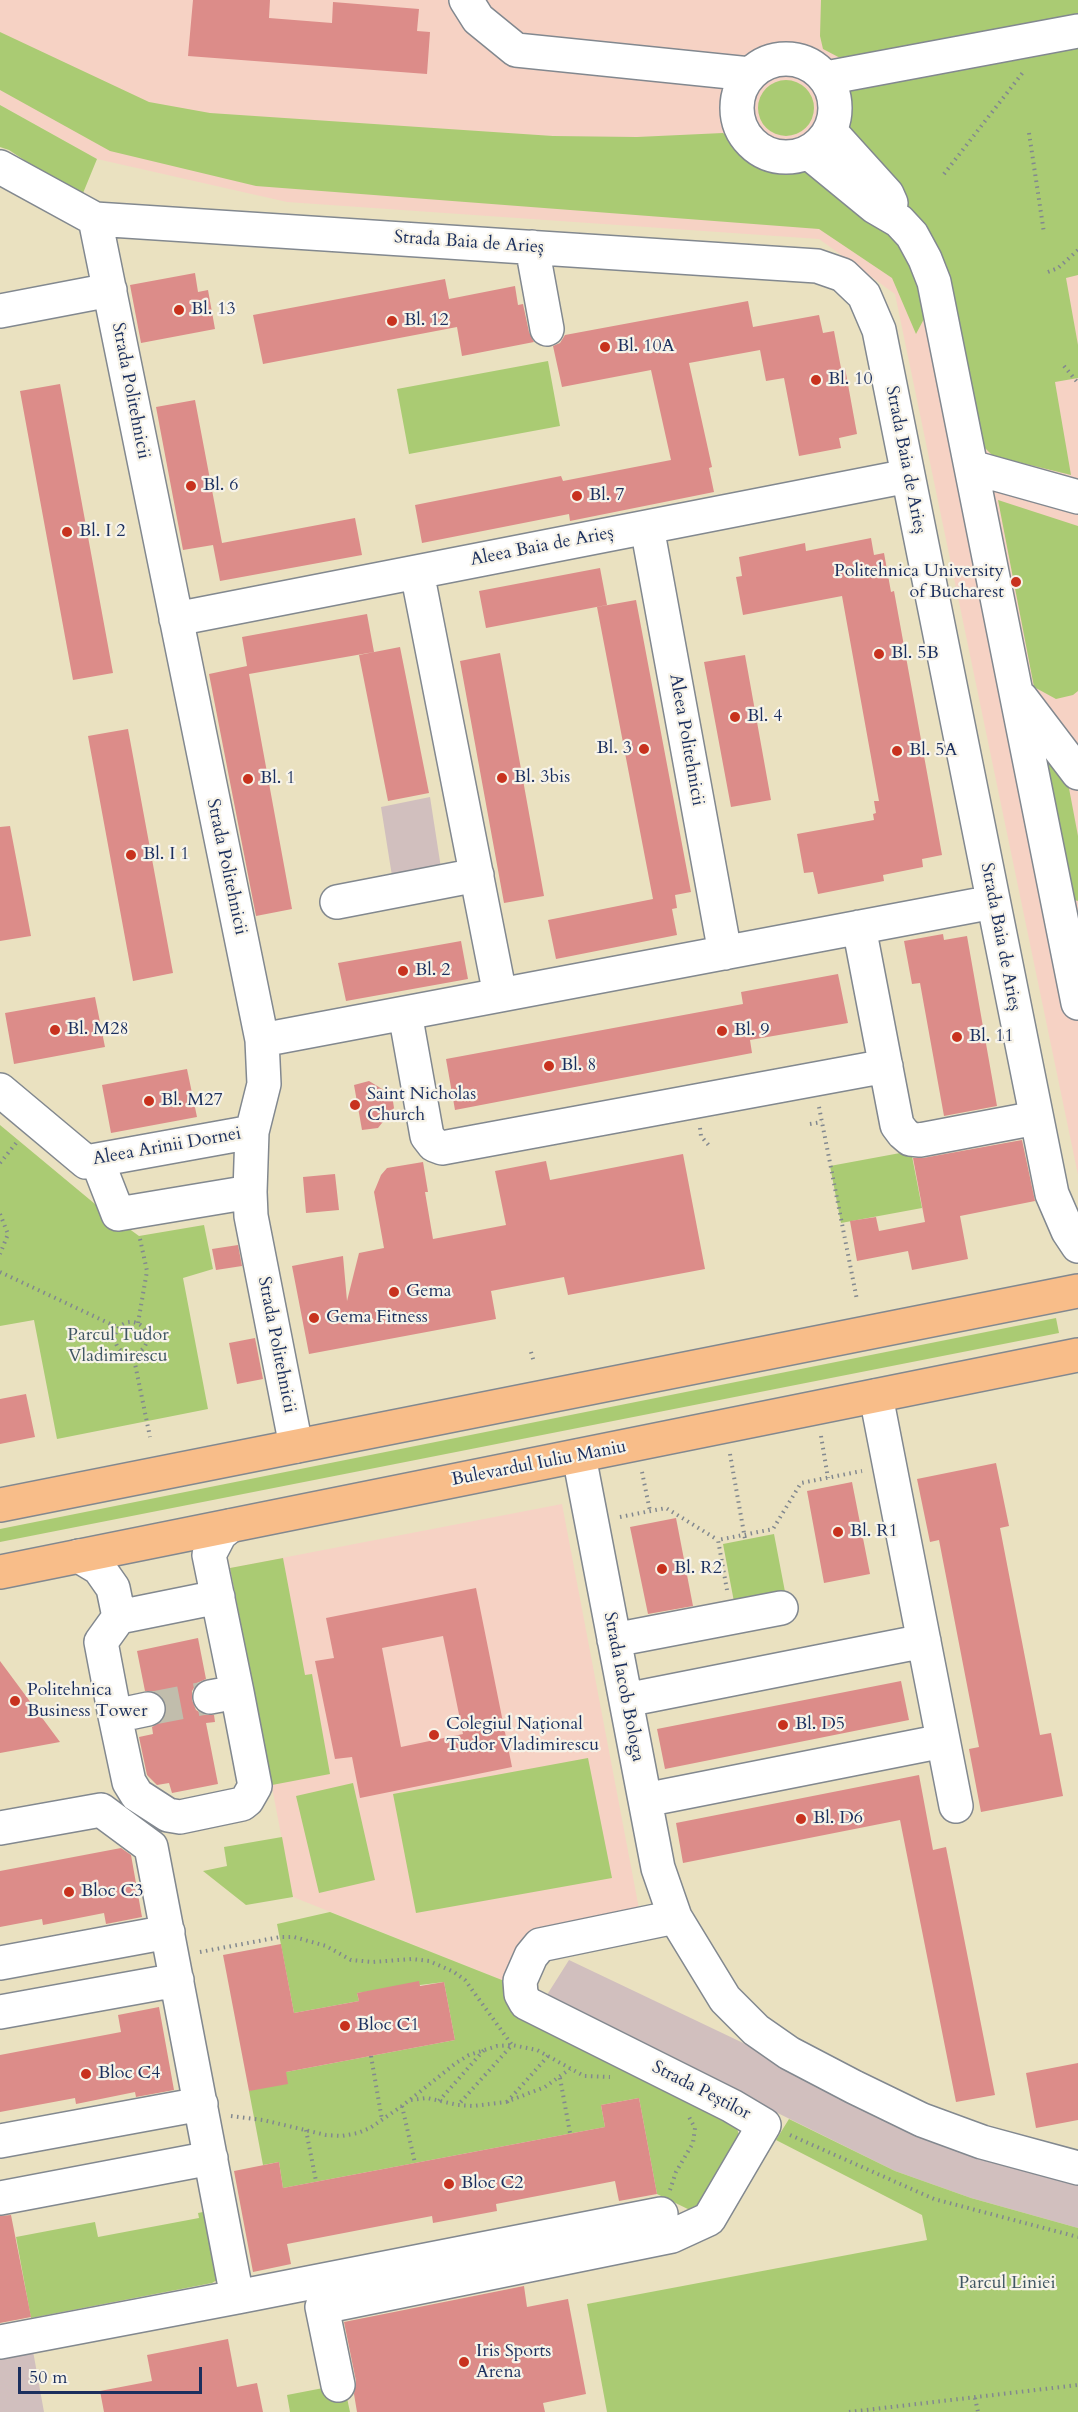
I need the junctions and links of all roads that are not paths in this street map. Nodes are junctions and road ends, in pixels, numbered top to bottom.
1 (466, 0) edge
2 (1078, 31) edge
3 (750, 74) junction
4 (826, 78) junction
5 (819, 142) junction
6 (0, 167) edge
7 (95, 219) junction
8 (532, 247) junction
9 (110, 290) junction
10 (0, 311) edge
11 (547, 329) dead end
12 (971, 466) junction
13 (908, 476) junction
14 (1078, 497) edge
15 (647, 527) junction
16 (417, 572) junction
17 (176, 619) junction
18 (1016, 693) junction
19 (1078, 739) edge
20 (1078, 773) edge
21 (477, 875) junction
22 (337, 902) dead end
23 (993, 902) junction
24 (1070, 924) edge
25 (859, 927) junction
26 (725, 952) junction
27 (500, 995) junction
28 (1078, 1002) edge
29 (405, 1013) junction
30 (262, 1041) junction
31 (886, 1066) junction
32 (0, 1090) edge
33 (1036, 1118) junction
34 (252, 1132) junction
35 (97, 1160) junction
36 (250, 1192) junction
37 (1078, 1246) edge
38 (1078, 1291) edge
39 (1078, 1355) edge
40 (876, 1395) junction
41 (296, 1446) junction
42 (579, 1456) junction
43 (0, 1505) edge
44 (230, 1526) junction
45 (79, 1556) junction
46 (0, 1572) edge
47 (218, 1598) junction
48 (781, 1608) dead end
49 (118, 1617) junction
50 (614, 1640) junction
51 (924, 1641) junction
52 (626, 1700) junction
53 (148, 1709) tunnel mouth
54 (115, 1716) junction
55 (943, 1741) junction
56 (645, 1800) junction
57 (956, 1806) dead end
58 (0, 1828) edge
59 (675, 1917) junction
60 (172, 1956) junction
61 (0, 1963) edge
62 (0, 2012) edge
63 (202, 2111) junction
64 (0, 2142) edge
65 (211, 2158) junction
66 (1078, 2168) edge
67 (0, 2198) edge
68 (661, 2214) road end
69 (237, 2297) junction
70 (0, 2342) edge
71 (338, 2385) dead end

1 - 3 street
2 - 4 street
3 - 4 street
3 - 5 street
4 - 5 street
5 - 12 street
6 - 7 street
7 - 8 street, Strada Baia de Arieș
7 - 9 street, Strada Politehnicii
8 - 11 street
8 - 13 street, Strada Baia de Arieș
9 - 10 street
9 - 17 street, Strada Politehnicii
12 - 14 street
12 - 18 street
13 - 15 street, Aleea Baia de Arieș
13 - 23 street, Strada Baia de Arieș
15 - 16 street, Aleea Baia de Arieș
15 - 26 street, Aleea Politehnicii
16 - 17 street, Aleea Baia de Arieș
16 - 21 street
17 - 30 street, Strada Politehnicii
18 - 20 street
18 - 24 street
19 - 20 street
21 - 22 street
21 - 27 street
23 - 25 street
23 - 33 street, Strada Baia de Arieș
24 - 28 street
25 - 26 street
25 - 31 street
26 - 27 street
27 - 29 street
29 - 30 street
29 - 31 street
30 - 34 street, Strada Politehnicii
31 - 33 street
32 - 35 street, Aleea Arinii Dornei
33 - 37 street, Strada Baia de Arieș
34 - 35 street, Aleea Arinii Dornei
34 - 36 street, Strada Politehnicii
35 - 36 street
36 - 41 street, Strada Politehnicii
38 - 41 main road
39 - 40 main road, Bulevardul Iuliu Maniu
40 - 42 main road, Bulevardul Iuliu Maniu
40 - 51 street
41 - 43 main road
42 - 44 main road, Bulevardul Iuliu Maniu
42 - 50 street, Strada Iacob Bologa
44 - 45 main road, Bulevardul Iuliu Maniu
44 - 47 street
45 - 46 main road, Bulevardul Iuliu Maniu
45 - 49 street
47 - 49 street
47 - 54 street
48 - 50 street
49 - 54 street
50 - 52 street, Strada Iacob Bologa
51 - 52 street
51 - 55 street
52 - 56 street, Strada Iacob Bologa
53 - 54 street
55 - 56 street
55 - 57 street
56 - 59 street, Strada Iacob Bologa
58 - 60 street
59 - 66 street, Strada Iacob Bologa
59 - 71 street, Strada Peștilor
60 - 61 street
60 - 62 street
60 - 63 street
63 - 64 street
63 - 65 street
65 - 67 street
65 - 69 street
68 - 69 street
69 - 70 street

